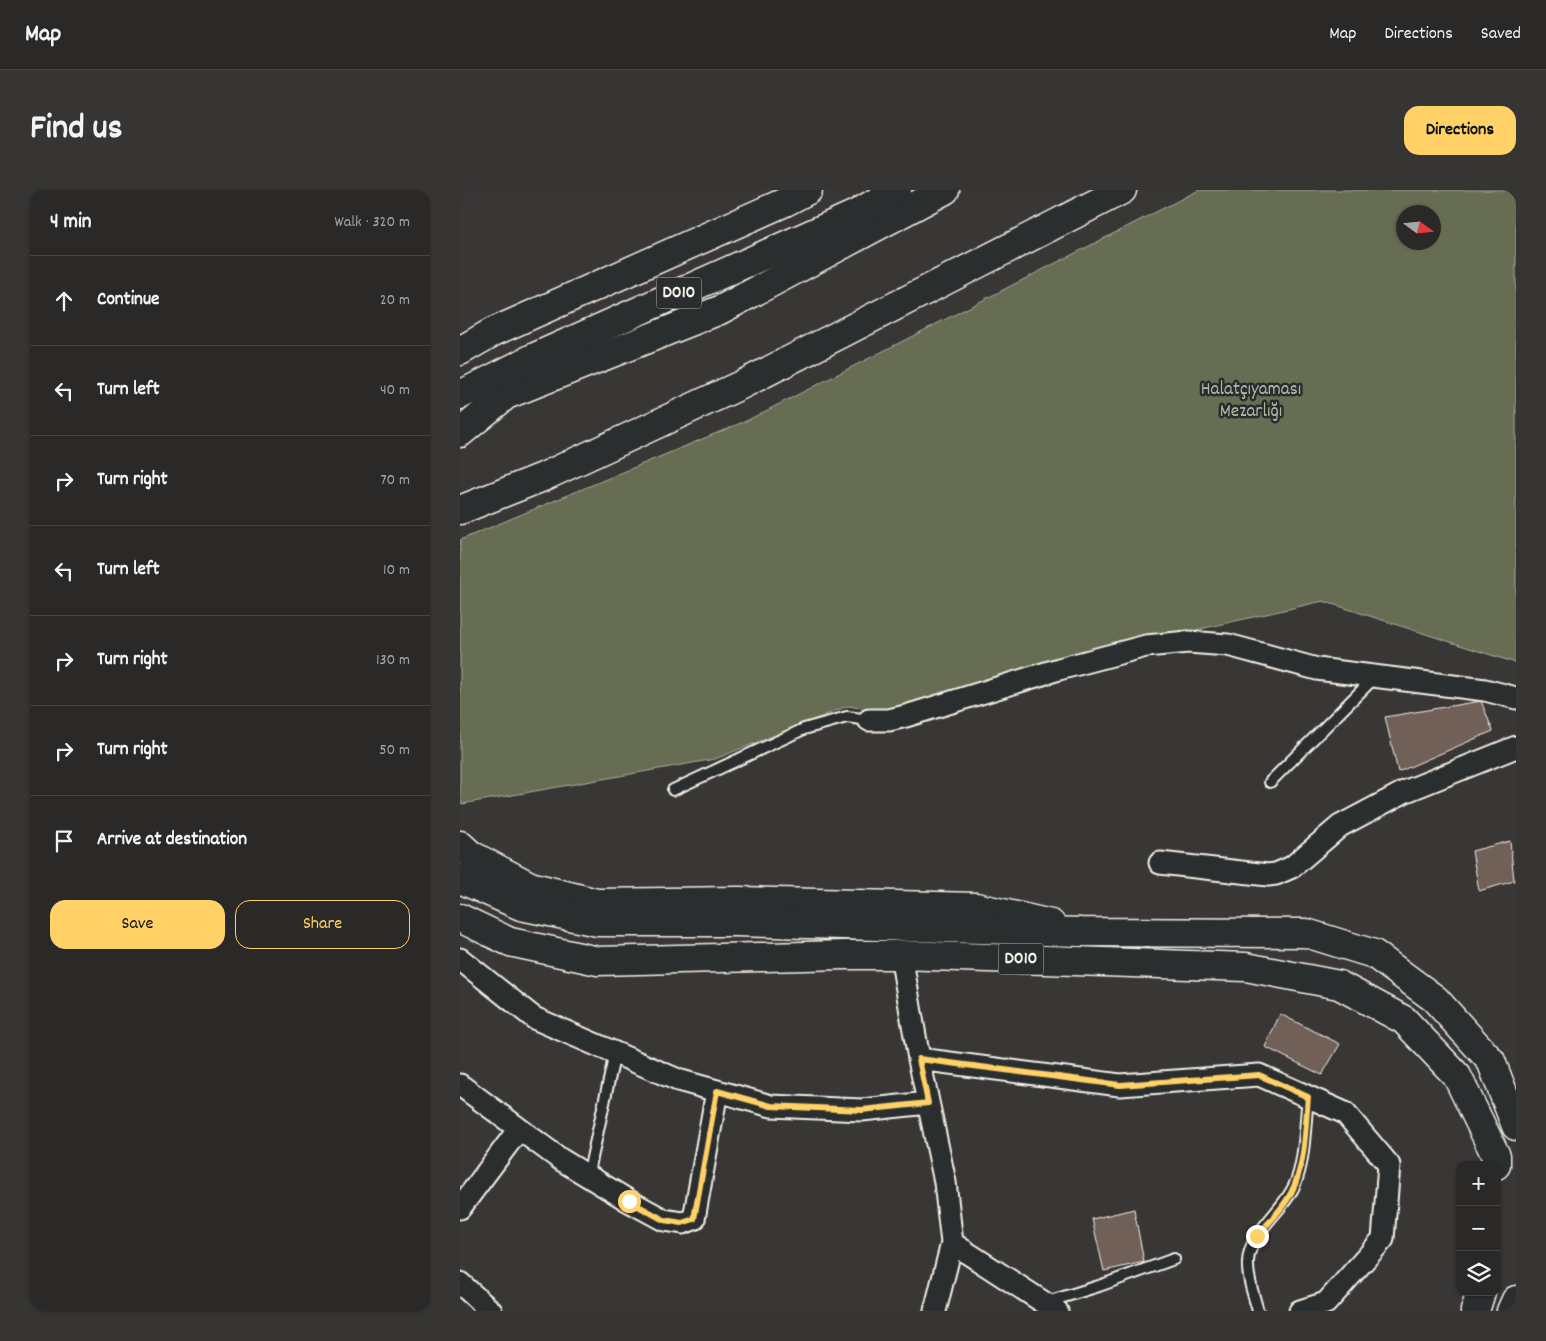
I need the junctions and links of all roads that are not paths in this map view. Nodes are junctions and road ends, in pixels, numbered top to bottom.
1 (808, 190) edge
2 (898, 190) edge
3 (945, 190) edge
4 (1122, 190) edge
5 (460, 351) edge
6 (460, 395) edge
7 (460, 433) edge
8 (460, 510) edge
9 (1376, 676) junction
10 (1516, 698) edge
11 (869, 720) joint
12 (1516, 747) edge
13 (1270, 782) dead end
14 (673, 790) dead end
15 (460, 845) edge
16 (1160, 863) dead end
17 (460, 879) edge
18 (460, 918) edge
19 (1082, 932) junction
20 (901, 955) junction
21 (460, 958) edge
22 (615, 1053) junction
23 (919, 1059) junction
24 (460, 1085) edge
25 (717, 1091) junction
26 (1308, 1097) junction
27 (928, 1103) junction
28 (1516, 1126) edge
29 (519, 1129) junction
30 (1496, 1161) edge
31 (588, 1176) junction
32 (460, 1208) edge
33 (952, 1244) junction
34 (1174, 1260) dead end
35 (460, 1283) edge
36 (1480, 1296) edge
37 (1516, 1300) edge
38 (1051, 1307) edge
39 (491, 1311) edge
40 (935, 1311) edge
41 (1258, 1311) edge
42 (1300, 1311) edge
43 (1475, 1311) edge
44 (1511, 1311) edge

1 - 5 main road, D010
2 - 6 main road, D010
3 - 7 main road
4 - 8 main road
9 - 10 street
9 - 11 street
9 - 13 lane
11 - 14 lane
12 - 16 street
15 - 19 main road
17 - 19 main road, D010
18 - 20 main road, D010
19 - 28 main road, D010
20 - 23 street
20 - 30 main road, D010
21 - 22 street
22 - 25 street
22 - 31 lane
23 - 26 street
23 - 27 street
24 - 29 street
25 - 27 street
25 - 31 street
26 - 41 lane
26 - 42 street
27 - 33 street
29 - 31 street
29 - 32 street
33 - 38 street
33 - 40 street
34 - 38 lane
35 - 39 street
36 - 43 main road
37 - 44 main road

